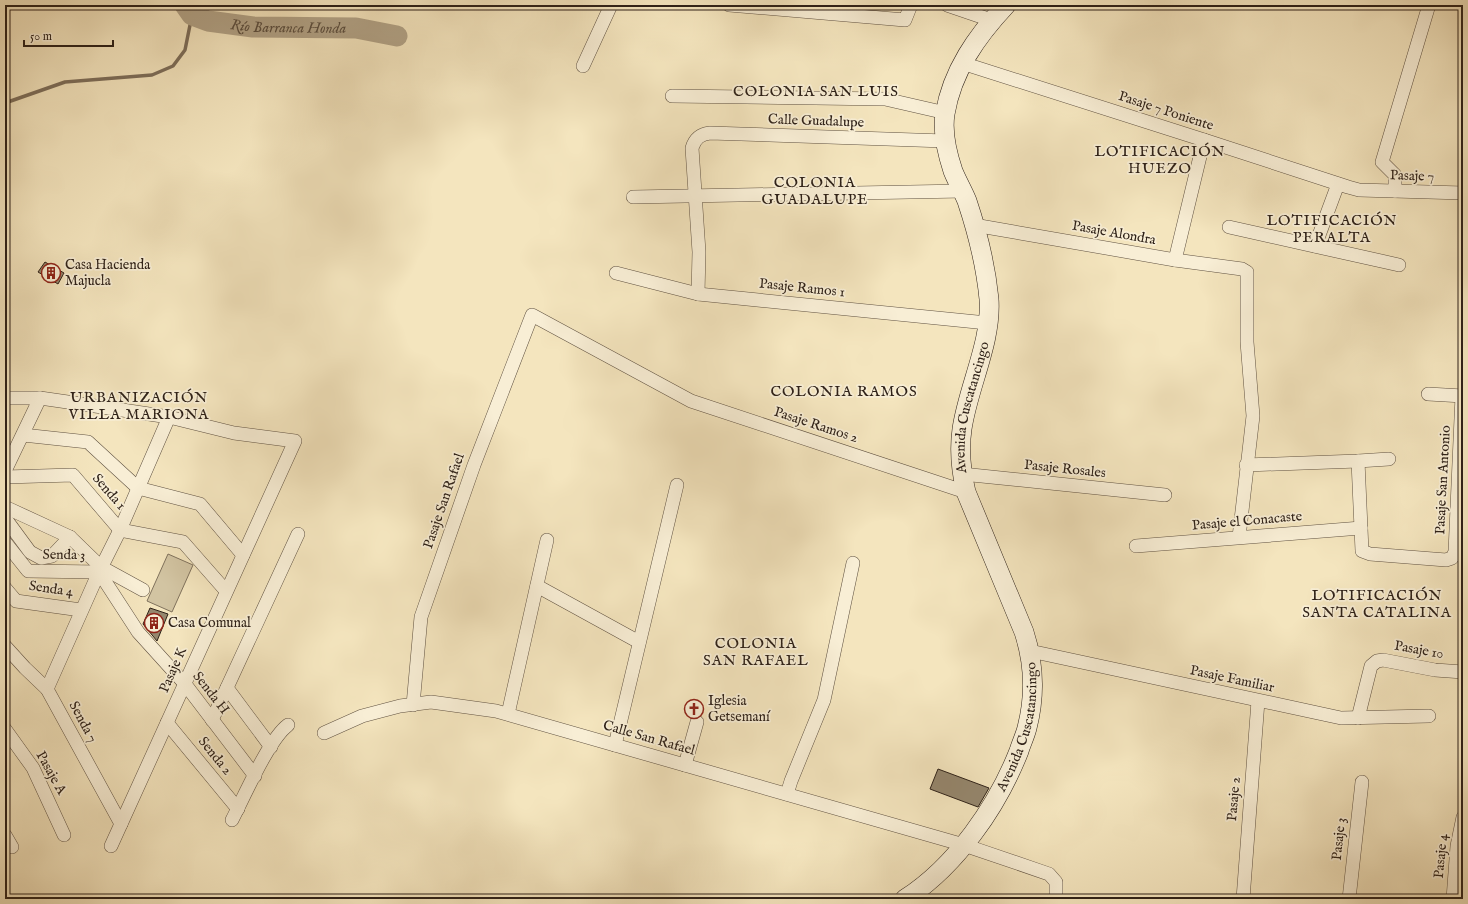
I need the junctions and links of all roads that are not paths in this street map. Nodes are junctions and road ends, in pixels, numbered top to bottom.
1 (611, 5) edge
2 (729, 5) edge
3 (911, 5) edge
4 (947, 5) edge
5 (1006, 5) edge
6 (1429, 5) edge
7 (752, 6) edge
8 (991, 20) junction
9 (962, 63) junction
10 (583, 66) dead end
11 (672, 96) dead end
12 (946, 113) junction
13 (1204, 140) junction
14 (945, 141) junction
15 (1338, 184) junction
16 (1359, 190) joint
17 (963, 191) junction
18 (1395, 191) junction
19 (1463, 194) edge
20 (695, 196) junction
21 (633, 197) dead end
22 (974, 225) junction
23 (1229, 227) dead end
24 (1315, 246) junction
25 (1175, 260) junction
26 (1400, 265) dead end
27 (616, 273) dead end
28 (698, 294) junction
29 (532, 315) joint
30 (987, 322) junction
31 (1428, 394) dead end
32 (1463, 396) edge
33 (5, 398) edge
34 (40, 398) junction
35 (169, 417) junction
36 (23, 435) junction
37 (1389, 459) dead end
38 (1358, 461) junction
39 (1246, 465) junction
40 (5, 471) edge
41 (5, 476) edge
42 (964, 483) junction
43 (677, 484) dead end
44 (138, 488) junction
45 (1165, 495) dead end
46 (1460, 498) edge
47 (5, 507) edge
48 (5, 518) edge
49 (1361, 528) junction
50 (120, 530) junction
51 (298, 534) dead end
52 (1239, 537) junction
53 (70, 538) junction
54 (547, 540) dead end
55 (5, 542) edge
56 (1136, 546) dead end
57 (243, 554) junction
58 (853, 563) dead end
59 (100, 570) junction
60 (537, 586) junction
61 (5, 588) edge
62 (143, 590) dead end
63 (226, 591) junction
64 (81, 610) junction
65 (639, 642) junction
66 (5, 646) edge
67 (1030, 651) junction
68 (1463, 672) edge
69 (184, 684) junction
70 (227, 688) junction
71 (47, 689) junction
72 (1258, 701) junction
73 (412, 705) junction
74 (508, 714) junction
75 (1429, 716) dead end
76 (1358, 718) junction
77 (212, 720) junction
78 (697, 722) dead end
79 (167, 723) junction
80 (288, 725) dead end
81 (5, 729) edge
82 (324, 733) dead end
83 (614, 744) junction
84 (271, 747) junction
85 (685, 765) junction
86 (255, 776) junction
87 (1362, 782) dead end
88 (788, 794) junction
89 (1463, 817) edge
90 (121, 824) junction
91 (5, 835) edge
92 (64, 835) dead end
93 (964, 845) junction
94 (111, 846) dead end
95 (12, 847) dead end
96 (905, 899) edge
97 (1056, 899) edge
98 (1242, 899) edge
99 (1350, 899) edge
100 (1453, 899) edge

1 - 10 street
2 - 7 street
3 - 7 street
4 - 8 street
5 - 8 street, Avenida Cuscatancingo
6 - 18 street
8 - 9 street, Avenida Cuscatancingo
9 - 12 street, Avenida Cuscatancingo
9 - 13 street, Pasaje 7 Poniente
11 - 12 street
12 - 14 street, Avenida Cuscatancingo
13 - 15 street, Pasaje 7 Poniente
13 - 25 street
14 - 17 street, Avenida Cuscatancingo
14 - 20 street, Calle Guadalupe
15 - 16 street, Pasaje 7 Poniente
15 - 24 street
16 - 18 street, Pasaje 7
17 - 20 street
17 - 22 street, Avenida Cuscatancingo
18 - 19 street, Pasaje 7
20 - 21 street
20 - 28 street
22 - 25 street, Pasaje Alondra
22 - 30 street, Avenida Cuscatancingo
23 - 24 street
24 - 26 street
25 - 39 street, Pasaje Alondra
27 - 28 street, Pasaje Ramos 1
28 - 30 street, Pasaje Ramos 1
29 - 42 street, Pasaje Ramos 2
29 - 73 street, Pasaje San Rafael
30 - 42 street, Avenida Cuscatancingo
31 - 32 street
32 - 46 street, Pasaje San Antonio
33 - 34 street
34 - 35 street
34 - 36 street
35 - 44 street
35 - 57 street, Pasaje K
36 - 40 street
36 - 44 street
37 - 38 street
38 - 39 street
38 - 49 street
39 - 52 street
41 - 50 street, Senda 1
42 - 45 street, Pasaje Rosales
42 - 67 street, Avenida Cuscatancingo
43 - 65 street
44 - 50 street
44 - 57 street
46 - 49 street, Pasaje San Antonio
47 - 53 street
48 - 53 street, Senda 3
49 - 52 street, Pasaje el Conacaste
50 - 59 street
50 - 63 street
51 - 70 street
52 - 56 street, Pasaje el Conacaste
53 - 59 street
54 - 60 street
55 - 59 street, Senda 3
57 - 63 street, Pasaje K
58 - 88 street
59 - 62 street
59 - 64 street
59 - 69 street, Senda H
60 - 65 street
60 - 74 street
61 - 64 street, Senda 4
63 - 69 street, Pasaje K
64 - 71 street
65 - 83 street
66 - 71 street, Senda 7
67 - 72 street, Pasaje Familiar
67 - 93 street, Avenida Cuscatancingo
68 - 76 street, Pasaje 10
69 - 77 street, Senda H
69 - 79 street, Pasaje K
70 - 77 street
70 - 84 street
71 - 90 street, Senda 7
72 - 76 street, Pasaje Familiar
72 - 98 street, Pasaje 2
73 - 74 street, Calle San Rafael
73 - 82 street, Calle San Rafael
74 - 83 street, Calle San Rafael
75 - 76 street, Pasaje Familiar
77 - 86 street, Senda H
78 - 85 street
79 - 86 street, Senda 2
79 - 90 street, Pasaje K
80 - 84 street
81 - 92 street, Pasaje A
83 - 85 street, Calle San Rafael
84 - 86 street
85 - 88 street, Calle San Rafael
87 - 99 street, Pasaje 3
88 - 93 street, Calle San Rafael
89 - 100 street, Pasaje 4
90 - 94 street, Pasaje K
91 - 95 street
93 - 96 street, Avenida Cuscatancingo
93 - 97 street

